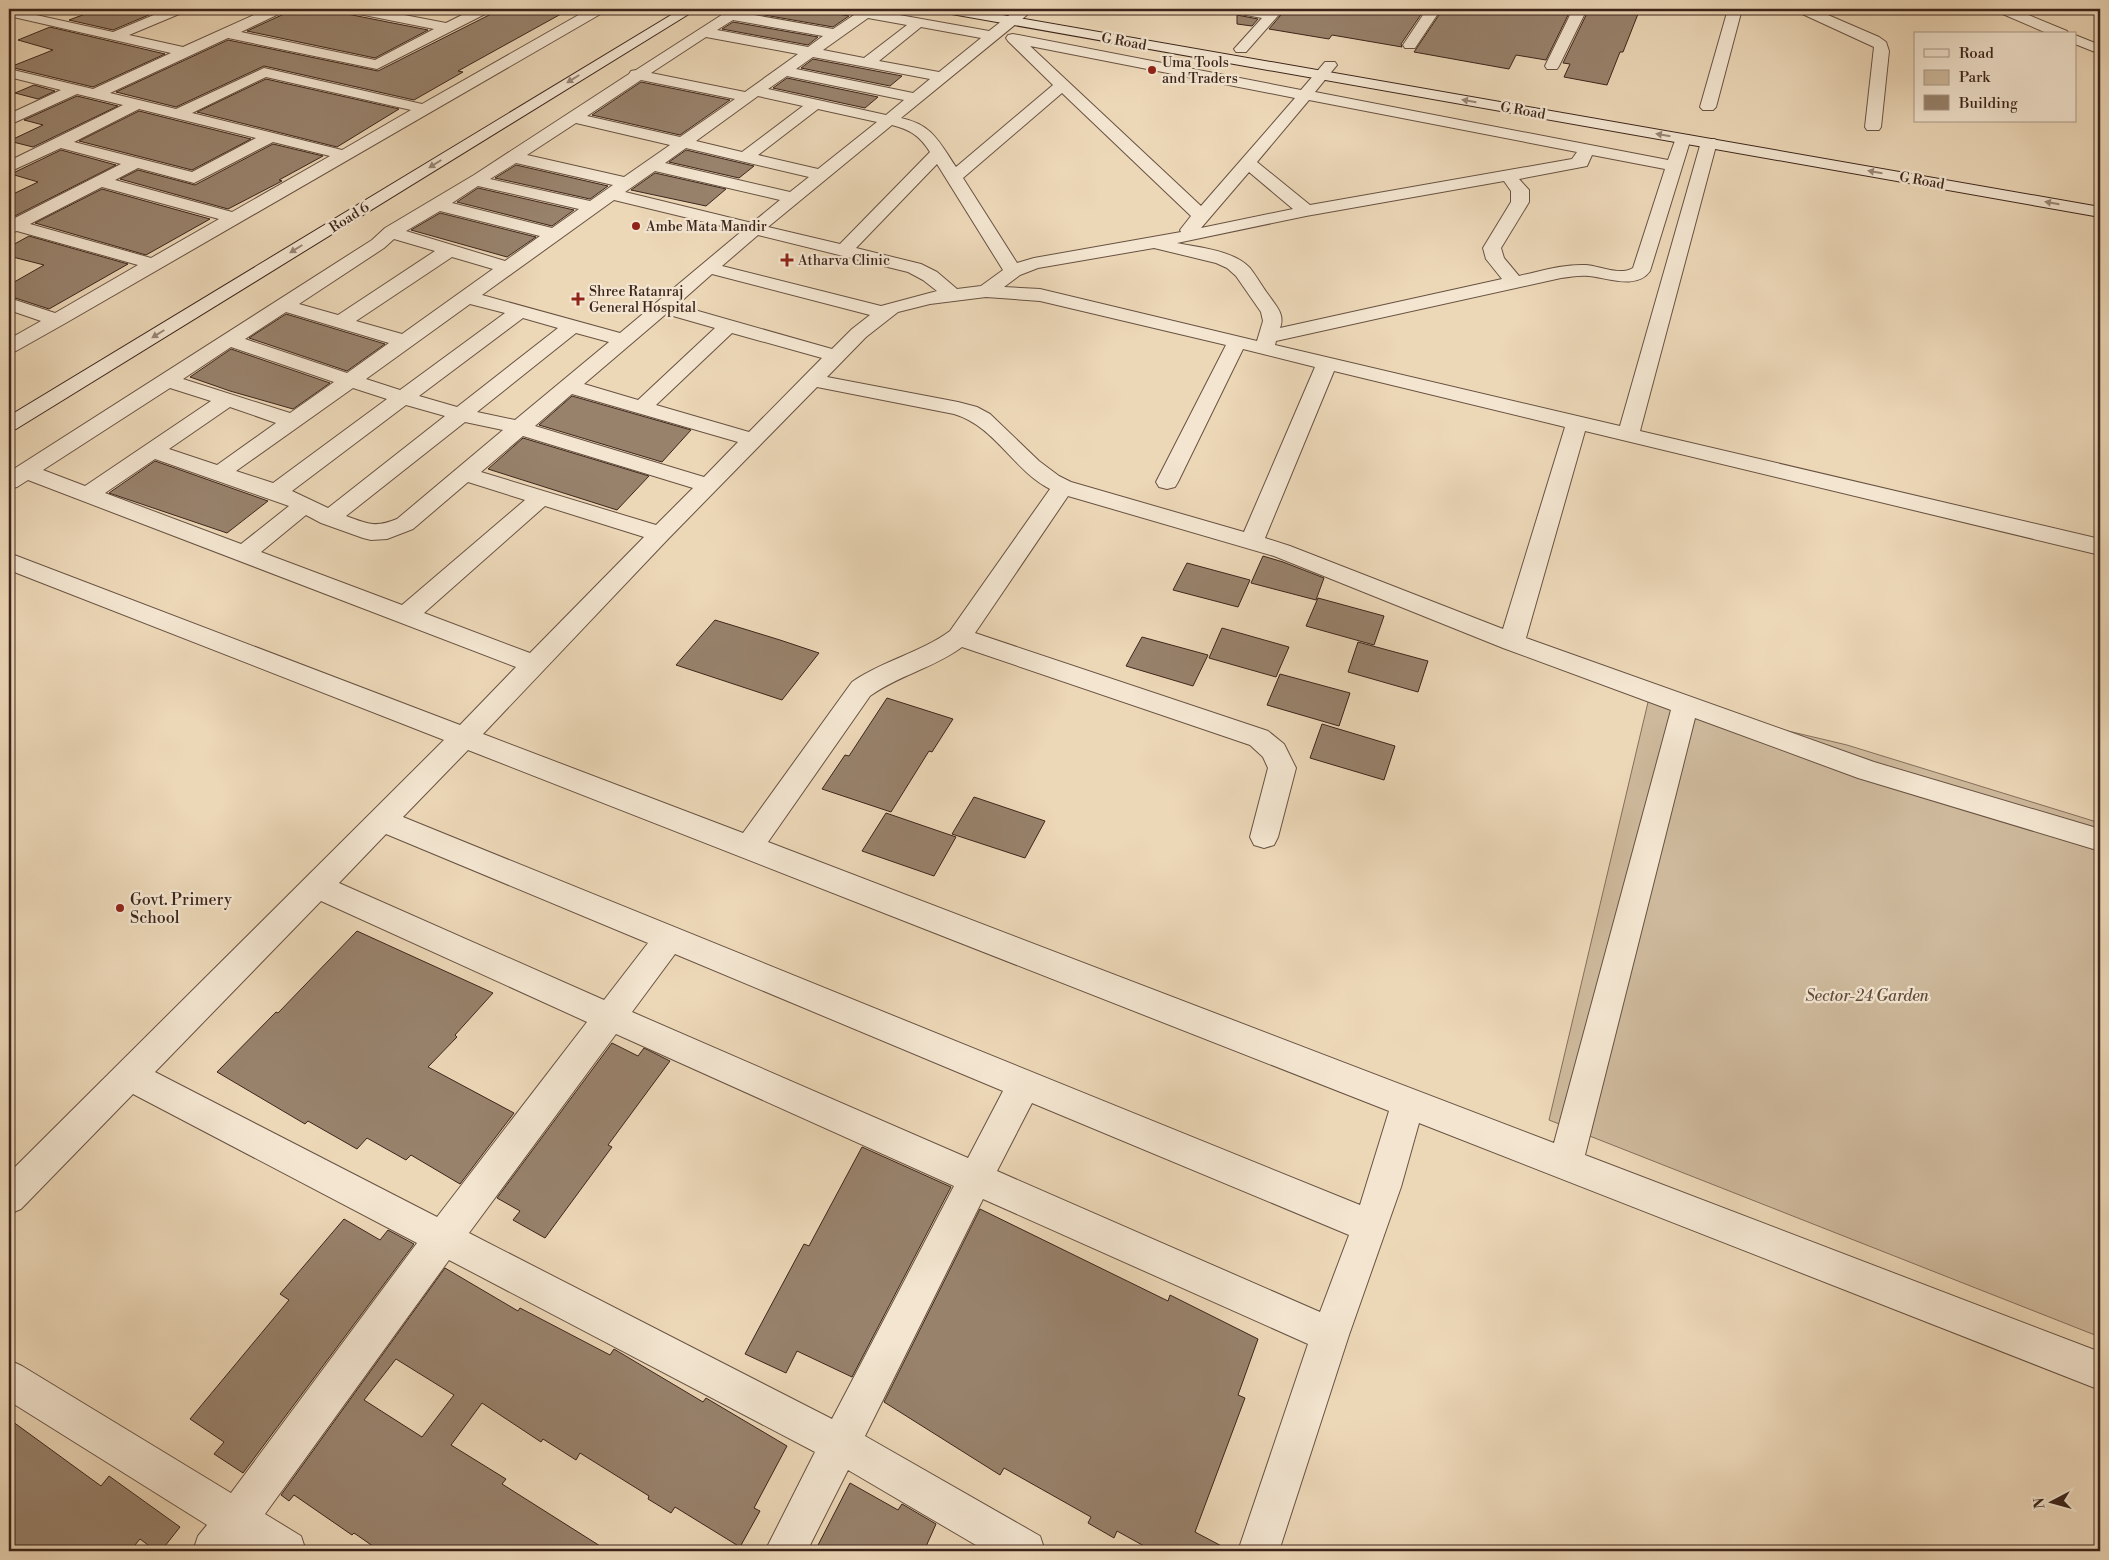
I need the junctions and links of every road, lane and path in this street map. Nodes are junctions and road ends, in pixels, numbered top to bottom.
1 (178, 9) edge
2 (278, 9) edge
3 (354, 9) edge
4 (484, 9) edge
5 (666, 9) edge
6 (690, 9) edge
7 (844, 9) edge
8 (946, 9) edge
9 (1235, 9) edge
10 (1434, 9) edge
11 (1580, 9) edge
12 (1735, 9) edge
13 (1803, 9) edge
14 (2003, 9) edge
15 (566, 10) dead end
16 (384, 11) edge
17 (868, 11) edge
18 (9, 12) edge
19 (61, 12) dead end
20 (594, 12) edge
21 (735, 12) edge
22 (1274, 12) edge
23 (43, 20) junction
24 (918, 23) junction
25 (1008, 24) edge
26 (448, 28) junction
27 (227, 32) junction
28 (704, 32) junction
29 (2057, 32) edge
30 (835, 34) junction
31 (115, 36) junction
32 (2076, 39) edge
33 (1410, 45) dead end
34 (308, 50) junction
35 (1240, 50) junction
36 (2100, 50) edge
37 (812, 51) junction
38 (184, 52) junction
39 (868, 62) junction
40 (376, 65) junction
41 (1552, 66) dead end
42 (1325, 70) junction
43 (784, 71) junction
44 (264, 72) junction
45 (9, 73) edge
46 (636, 74) junction
47 (941, 77) junction
48 (1062, 85) junction
49 (334, 88) junction
50 (76, 89) junction
51 (95, 94) junction
52 (751, 94) junction
53 (1304, 95) junction
54 (914, 98) junction
55 (138, 104) junction
56 (815, 104) junction
57 (1708, 107) dead end
58 (424, 109) junction
59 (178, 114) junction
60 (573, 117) junction
61 (9, 120) edge
62 (888, 120) junction
63 (1873, 127) dead end
64 (271, 137) junction
65 (1684, 138) junction
66 (1709, 142) junction
67 (60, 143) junction
68 (682, 144) junction
69 (1586, 149) junction
70 (938, 153) junction
71 (344, 155) junction
72 (513, 157) junction
73 (744, 158) junction
74 (136, 163) junction
75 (1248, 163) junction
76 (652, 165) junction
77 (1674, 166) junction
78 (9, 168) edge
79 (821, 175) junction
80 (1508, 176) junction
81 (954, 177) junction
82 (194, 178) junction
83 (477, 181) junction
84 (100, 182) junction
85 (619, 188) junction
86 (158, 197) junction
87 (794, 198) junction
88 (2100, 199) edge
89 (438, 205) junction
90 (592, 207) junction
91 (1306, 212) junction
92 (2100, 212) edge
93 (1201, 216) junction
94 (234, 218) junction
95 (12, 226) edge
96 (755, 229) junction
97 (391, 232) junction
98 (553, 234) junction
99 (1183, 236) junction
100 (1152, 242) junction
101 (450, 250) junction
102 (844, 251) junction
103 (153, 264) junction
104 (508, 268) junction
105 (709, 268) junction
106 (1013, 271) junction
107 (1514, 282) junction
108 (986, 291) junction
109 (953, 295) junction
110 (467, 297) junction
111 (9, 304) edge
112 (283, 305) junction
113 (663, 307) junction
114 (162, 312) dead end
115 (520, 312) junction
116 (885, 313) junction
117 (57, 320) junction
118 (341, 322) junction
119 (729, 325) junction
120 (573, 326) junction
121 (229, 340) junction
122 (624, 340) junction
123 (404, 341) junction
124 (1237, 342) junction
125 (1266, 343) junction
126 (9, 347) edge
127 (836, 356) junction
128 (1326, 363) junction
129 (351, 379) junction
130 (167, 380) junction
131 (812, 380) junction
132 (568, 386) junction
133 (404, 398) junction
134 (228, 399) junction
135 (640, 408) junction
136 (460, 414) junction
137 (292, 421) junction
138 (1577, 423) junction
139 (9, 425) edge
140 (520, 428) junction
141 (1628, 435) junction
142 (753, 440) junction
143 (151, 450) junction
144 (221, 472) junction
145 (465, 474) junction
146 (17, 476) edge
147 (1167, 482) dead end
148 (708, 486) junction
149 (1063, 487) junction
150 (276, 492) junction
151 (88, 494) junction
152 (542, 497) junction
153 (305, 504) junction
154 (329, 518) junction
155 (660, 534) junction
156 (1252, 541) junction
157 (2100, 547) edge
158 (244, 554) junction
159 (9, 561) edge
160 (406, 615) junction
161 (960, 637) junction
162 (1512, 642) junction
163 (534, 664) junction
164 (1685, 706) junction
165 (464, 738) junction
166 (382, 820) junction
167 (1264, 837) dead end
168 (2100, 840) edge
169 (748, 848) junction
170 (316, 886) junction
171 (670, 938) junction
172 (610, 1017) junction
173 (129, 1075) junction
174 (1024, 1084) junction
175 (1408, 1104) junction
176 (1566, 1164) junction
177 (974, 1178) junction
178 (12, 1189) edge
179 (1370, 1226) junction
180 (443, 1238) junction
181 (1330, 1335) junction
182 (2100, 1371) edge
183 (9, 1378) edge
184 (840, 1444) junction
185 (236, 1520) junction
186 (213, 1551) edge
187 (286, 1551) edge
188 (785, 1551) edge
189 (1025, 1551) edge
190 (1259, 1551) edge

1 - 31 street
2 - 27 street
3 - 16 street
4 - 26 street
5 - 114 street, Road 6
6 -> 139 street, Road 6
7 - 17 street
8 - 25 street, G Road
9 - 22 street
10 - 33 street
11 - 41 street
12 - 57 street
13 - 63 street
14 - 29 street
15 - 20 street
16 - 26 street
17 - 24 street
17 - 30 street
18 - 23 street
19 - 23 street
20 - 58 street
21 - 28 street
21 - 30 street
22 - 35 street
23 - 31 street
24 - 25 street
24 - 39 street
25 - 35 street, G Road
25 - 42 street, G Road
25 - 47 street
25 - 48 street
25 - 53 street
26 - 40 street
27 - 34 street
27 - 38 street
28 - 37 street
28 - 46 street
30 - 37 street
31 - 38 street
32 - 36 street
34 - 40 street
34 - 44 street
35 - 42 street, G Road
37 - 39 street
37 - 43 street
38 - 51 street
39 - 47 street
40 - 49 street
42 - 53 street
65 -> 42 street, G Road
42 - 88 street, G Road
43 - 52 street
43 - 54 street
44 - 49 street
44 - 59 street
45 - 50 street
46 - 52 street
46 - 60 street
47 - 54 street
48 - 81 street
48 - 93 street
49 - 58 street
50 - 51 street
50 - 61 street
51 - 55 street
52 - 56 street
52 - 68 street
53 - 69 street
53 - 75 street
54 - 62 street
55 - 59 street
55 - 67 street
56 - 62 street
56 - 73 street
58 - 71 street
59 - 64 street
60 - 68 street
60 - 72 street
62 - 70 street
62 - 79 street
64 - 71 street
64 - 82 street
65 - 66 street, G Road
65 - 77 street
92 -> 66 street, G Road
66 - 141 street
67 - 74 street
67 - 78 street
68 - 73 street
68 - 76 street
69 - 77 street
69 - 80 street
70 - 81 street
70 - 102 street
71 - 94 street
72 - 83 street
72 - 85 street
73 - 79 street
74 - 82 street
74 - 84 street
75 - 91 street
75 - 93 street
76 - 85 street
76 - 87 street
77 - 107 street
79 - 87 street
80 - 91 street
80 - 107 street
81 - 106 street
82 - 86 street
83 - 89 street
83 - 90 street
84 - 86 street
84 - 95 street
85 - 90 street
85 - 96 street
86 - 94 street
87 - 96 street
89 - 97 street
89 - 98 street
90 - 98 street
91 - 99 street
93 - 99 street
94 - 103 street
95 - 103 street
96 - 102 street
96 - 105 street
97 - 101 street
97 - 112 street
98 - 104 street
99 - 100 street
100 - 106 street
100 - 125 street
101 - 104 street
101 - 118 street
102 - 109 street
103 - 117 street
104 - 110 street
105 - 113 street
105 - 116 street
106 - 108 street
107 - 125 street
108 - 109 street
108 - 124 street
109 - 116 street
110 - 115 street
110 - 123 street
111 - 117 street
112 - 118 street
112 - 121 street
113 - 119 street
113 - 122 street
115 - 120 street
115 - 133 street
116 - 127 street
117 - 126 street
118 - 123 street
119 - 127 street
119 - 135 street
120 - 122 street
120 - 136 street
121 - 129 street
121 - 130 street
122 - 132 street
123 - 129 street
124 - 125 street
124 - 147 street
125 - 128 street
127 - 131 street
128 - 138 street
128 - 156 street
129 - 133 street
129 - 137 street
130 - 134 street
130 - 146 street
131 - 142 street
131 - 149 street
132 - 135 street
132 - 140 street
133 - 136 street
133 - 150 street
134 - 137 street
134 - 143 street
135 - 142 street
136 - 140 street
136 - 154 street
137 - 144 street
138 - 141 street
138 - 162 street
140 - 145 street
140 - 148 street
141 - 157 street
142 - 148 street
143 - 144 street
143 - 151 street
144 - 150 street
145 - 152 street
145 - 154 street
146 - 151 street
148 - 155 street
149 - 156 street
149 - 161 street
150 - 153 street
151 - 158 street
152 - 155 street
152 - 160 street
153 - 154 street
153 - 158 street
155 - 163 street
156 - 162 street
158 - 160 street
159 - 165 street
160 - 163 street
161 - 167 street
161 - 169 street
162 - 164 street
163 - 165 street
164 - 168 street
164 - 176 street
165 - 166 street
165 - 169 street
166 - 170 street
166 - 171 street
169 - 175 street
170 - 172 street
170 - 173 street
171 - 172 street
171 - 174 street
172 - 177 street
172 - 180 street
173 - 178 street
173 - 180 street
174 - 177 street
174 - 179 street
175 - 176 street
175 - 179 street
176 - 182 street
177 - 181 street
177 - 184 street
179 - 181 street
180 - 184 street
180 - 185 street
181 - 190 street
183 - 185 street
184 - 188 street
184 - 189 street
185 - 186 street
185 - 187 street

